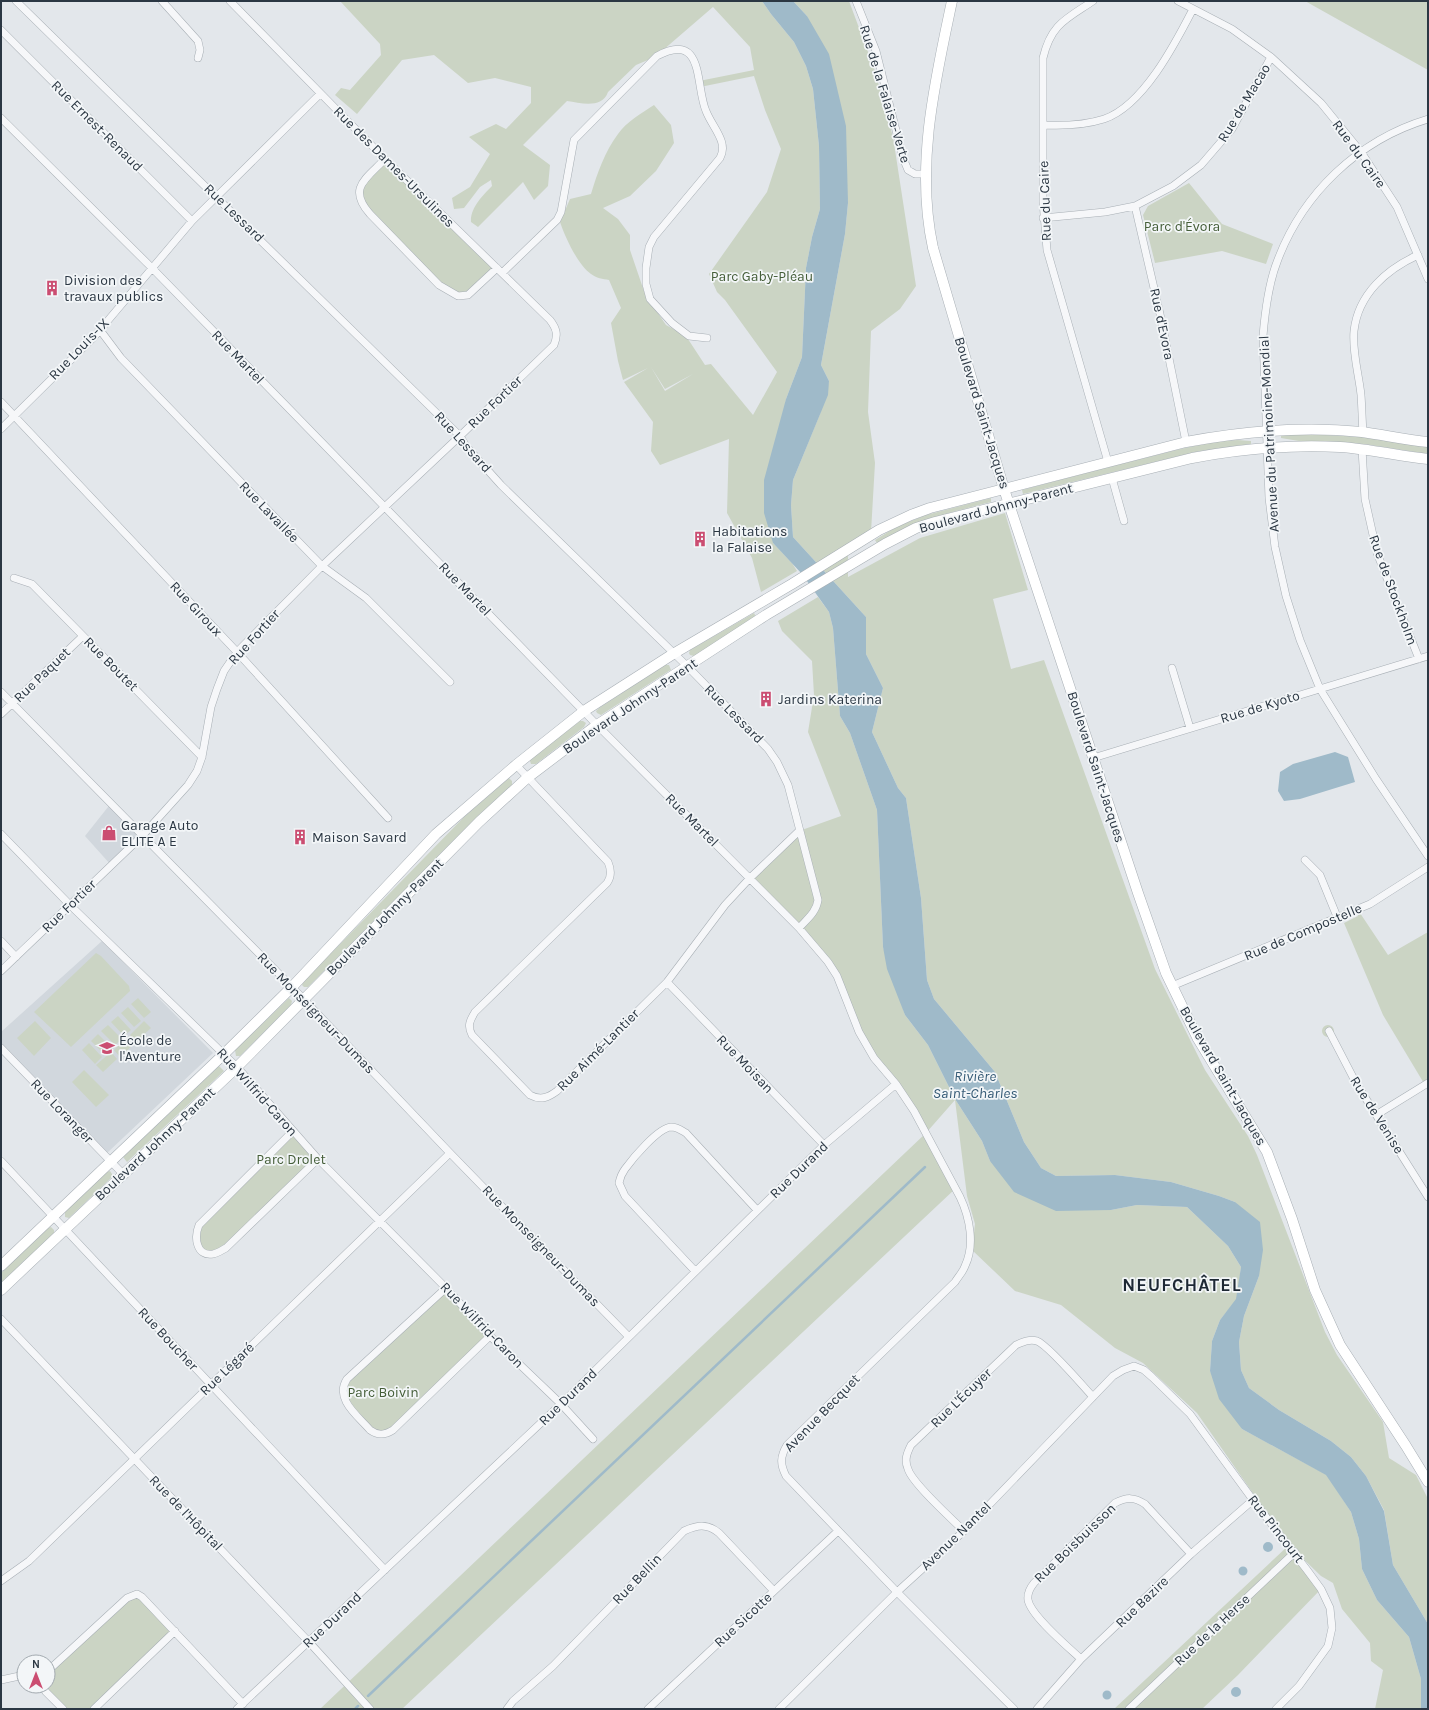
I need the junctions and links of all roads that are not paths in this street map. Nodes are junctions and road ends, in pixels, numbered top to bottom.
1 (16, 1) edge
2 (162, 1) edge
3 (230, 1) edge
4 (856, 1) edge
5 (952, 1) edge
6 (1093, 1) edge
7 (1178, 1) edge
8 (1193, 9) junction
9 (1, 30) edge
10 (1271, 57) junction
11 (198, 58) dead end
12 (320, 94) junction
13 (1, 118) edge
14 (1428, 119) edge
15 (1043, 125) junction
16 (1361, 152) junction
17 (385, 159) junction
18 (926, 174) junction
19 (217, 197) junction
20 (1135, 206) junction
21 (1043, 218) junction
22 (192, 221) junction
23 (1418, 255) junction
24 (152, 268) junction
25 (500, 270) junction
26 (1428, 279) edge
27 (100, 330) junction
28 (558, 333) joint
29 (707, 338) dead end
30 (1, 402) edge
31 (14, 415) junction
32 (1, 429) edge
33 (1266, 431) junction
34 (1363, 432) junction
35 (460, 436) junction
36 (1186, 442) junction
37 (1428, 442) edge
38 (1267, 447) junction
39 (1362, 449) junction
40 (1428, 459) edge
41 (1108, 462) junction
42 (1112, 478) junction
43 (1004, 489) junction
44 (1010, 503) junction
45 (385, 508) junction
46 (1124, 521) dead end
47 (322, 566) junction
48 (14, 578) dead end
49 (83, 636) junction
50 (237, 652) junction
51 (673, 654) junction
52 (1428, 656) edge
53 (1418, 659) junction
54 (687, 666) junction
55 (1172, 668) dead end
56 (450, 682) dead end
57 (1320, 689) junction
58 (1, 692) edge
59 (12, 704) junction
60 (584, 711) junction
61 (1, 714) edge
62 (597, 725) junction
63 (1190, 728) junction
64 (202, 756) junction
65 (1093, 758) junction
66 (516, 765) junction
67 (527, 778) junction
68 (388, 818) dead end
69 (799, 831) junction
70 (1, 834) edge
71 (143, 835) junction
72 (1428, 856) edge
73 (1305, 860) dead end
74 (1428, 867) edge
75 (749, 879) junction
76 (70, 905) junction
77 (1338, 918) junction
78 (799, 928) junction
79 (1, 941) edge
80 (16, 957) junction
81 (1, 971) edge
82 (666, 982) junction
83 (1172, 986) junction
84 (292, 987) junction
85 (304, 1000) junction
86 (1329, 1031) dead end
87 (1, 1048) edge
88 (224, 1054) junction
89 (237, 1067) junction
90 (896, 1084) junction
91 (1428, 1084) edge
92 (1376, 1115) junction
93 (292, 1132) junction
94 (824, 1145) junction
95 (450, 1153) junction
96 (318, 1159) junction
97 (1, 1161) edge
98 (111, 1162) junction
99 (123, 1174) junction
100 (1428, 1197) edge
101 (757, 1210) junction
102 (54, 1216) junction
103 (380, 1221) junction
104 (66, 1229) junction
105 (1, 1266) edge
106 (695, 1271) junction
107 (446, 1288) junction
108 (1, 1290) edge
109 (1, 1319) edge
110 (490, 1336) junction
111 (630, 1337) junction
112 (1134, 1366) joint
113 (210, 1385) junction
114 (1093, 1397) junction
115 (561, 1404) junction
116 (593, 1439) dead end
117 (134, 1458) junction
118 (1428, 1482) edge
119 (1253, 1500) junction
120 (838, 1531) junction
121 (964, 1531) junction
122 (1294, 1552) junction
123 (1191, 1554) junction
124 (385, 1570) junction
125 (1, 1581) edge
126 (774, 1591) junction
127 (897, 1592) junction
128 (175, 1631) junction
129 (309, 1642) junction
130 (1082, 1659) junction
131 (56, 1663) edge
132 (16, 1677) edge
133 (1, 1680) edge
134 (48, 1694) edge
135 (240, 1706) edge
136 (62, 1709) edge
137 (94, 1709) edge
138 (370, 1709) edge
139 (507, 1709) edge
140 (648, 1709) edge
141 (780, 1709) edge
142 (1014, 1709) edge
143 (1037, 1709) edge
144 (1129, 1709) edge
145 (1276, 1709) edge

1 - 19 street, Rue Lessard
2 - 11 street
3 - 12 street, Rue des Dames-Ursulines
4 - 18 street, Rue de la Falaise-Verte
5 - 18 street, Boulevard Saint-Jacques
6 - 15 street, Rue du Caire
7 - 8 street, Rue du Caire
8 - 10 street, Rue du Caire
8 - 15 street
9 - 22 street, Rue Ernest-Renaud
10 - 16 street, Rue du Caire
10 - 20 street, Rue de Macao
12 - 17 street, Rue des Dames-Ursulines
12 - 19 street, Rue Louis-IX
13 - 24 street, Rue Martel
14 - 16 street, Avenue du Patrimoine-Mondial
15 - 21 street, Rue du Caire
16 - 23 street, Rue du Caire
16 - 33 street, Avenue du Patrimoine-Mondial
17 - 25 street, Rue des Dames-Ursulines
17 - 25 street
18 - 43 street, Boulevard Saint-Jacques
19 - 22 street, Rue Louis-IX
19 - 35 street, Rue Lessard
20 - 21 street, Rue de Macao
20 - 36 street, Rue d'Evora
21 - 41 street, Rue du Caire
22 - 24 street, Rue Louis-IX
23 - 26 street, Rue du Caire
23 - 34 street
24 - 27 street, Rue Louis-IX
24 - 45 street, Rue Martel
25 - 28 street, Rue des Dames-Ursulines
25 - 29 street
27 - 31 street, Rue Louis-IX
27 - 47 street, Rue Lavallée
28 - 35 street, Rue Fortier
30 - 31 street, Rue Giroux
31 - 32 street, Rue Louis-IX
31 - 50 street, Rue Giroux
33 - 34 street, Boulevard Johnny-Parent
33 - 36 street, Boulevard Johnny-Parent
33 - 38 street, Avenue du Patrimoine-Mondial
34 - 37 street, Boulevard Johnny-Parent
35 - 45 street, Rue Fortier
35 - 51 street, Rue Lessard
36 - 41 street, Boulevard Johnny-Parent
38 - 39 street, Boulevard Johnny-Parent
38 - 42 street, Boulevard Johnny-Parent
38 - 57 street, Avenue du Patrimoine-Mondial
39 - 40 street, Boulevard Johnny-Parent
39 - 53 street, Rue de Stockholm
41 - 43 street, Boulevard Johnny-Parent
42 - 44 street, Boulevard Johnny-Parent
42 - 46 street
43 - 44 street, Boulevard Saint-Jacques
43 - 51 street, Boulevard Johnny-Parent
44 - 54 street, Boulevard Johnny-Parent
44 - 65 street, Boulevard Saint-Jacques
45 - 47 street, Rue Fortier
45 - 60 street, Rue Martel
47 - 50 street, Rue Fortier
47 - 56 street, Rue Lavallée
48 - 49 street, Rue Boutet
49 - 59 street, Rue Paquet
49 - 64 street, Rue Boutet
50 - 64 street, Rue Fortier
50 - 68 street, Rue Giroux
51 - 54 street, Rue Lessard
51 - 60 street, Boulevard Johnny-Parent
52 - 53 street, Rue de Kyoto
53 - 57 street, Rue de Kyoto
54 - 62 street, Boulevard Johnny-Parent
54 - 69 street, Rue Lessard
55 - 63 street
57 - 63 street, Rue de Kyoto
57 - 72 street, Avenue du Patrimoine-Mondial
58 - 59 street, Rue Monseigneur-Dumas
59 - 61 street, Rue Paquet
59 - 71 street, Rue Monseigneur-Dumas
60 - 62 street, Rue Martel
60 - 66 street, Boulevard Johnny-Parent
62 - 67 street, Boulevard Johnny-Parent
62 - 75 street, Rue Martel
63 - 65 street, Rue de Kyoto
64 - 71 street, Rue Fortier
65 - 83 street, Boulevard Saint-Jacques
66 - 67 street, Rue Aimé-Lantier
66 - 84 street, Boulevard Johnny-Parent
67 - 82 street, Rue Aimé-Lantier
67 - 85 street, Boulevard Johnny-Parent
69 - 75 street, Rue Aimé-Lantier
69 - 78 street, Rue Lessard
70 - 76 street, Rue Wilfrid-Caron
71 - 76 street, Rue Fortier
71 - 84 street, Rue Monseigneur-Dumas
73 - 77 street
74 - 77 street, Rue de Compostelle
75 - 78 street, Rue Martel
75 - 82 street, Rue Aimé-Lantier
76 - 80 street, Rue Fortier
76 - 88 street, Rue Wilfrid-Caron
77 - 83 street, Rue de Compostelle
78 - 90 street, Rue Martel
79 - 80 street
80 - 81 street, Rue Fortier
82 - 94 street, Rue Moisan
83 - 118 street, Boulevard Saint-Jacques
84 - 85 street, Rue Monseigneur-Dumas
84 - 88 street, Boulevard Johnny-Parent
85 - 89 street, Boulevard Johnny-Parent
85 - 95 street, Rue Monseigneur-Dumas
86 - 92 street, Rue de Venise
87 - 98 street, Rue Loranger
88 - 89 street, Rue Wilfrid-Caron
88 - 98 street, Boulevard Johnny-Parent
89 - 93 street, Rue Wilfrid-Caron
89 - 99 street, Boulevard Johnny-Parent
90 - 94 street, Rue Durand
90 - 120 street, Avenue Becquet
91 - 92 street
92 - 100 street, Rue de Venise
93 - 96 street, Rue Wilfrid-Caron
93 - 96 street
94 - 101 street, Rue Durand
95 - 103 street, Rue Légaré
95 - 111 street, Rue Monseigneur-Dumas
96 - 103 street, Rue Wilfrid-Caron
97 - 102 street, Rue Boucher
98 - 99 street, Rue Loranger
98 - 102 street, Boulevard Johnny-Parent
99 - 104 street, Boulevard Johnny-Parent
101 - 106 street, Rue Durand
101 - 106 street
102 - 104 street, Rue Boucher
102 - 105 street, Boulevard Johnny-Parent
103 - 107 street, Rue Wilfrid-Caron
103 - 113 street, Rue Légaré
104 - 108 street, Boulevard Johnny-Parent
104 - 113 street, Rue Boucher
106 - 111 street, Rue Durand
107 - 110 street, Rue Wilfrid-Caron
107 - 110 street
109 - 117 street, Rue de l'Hôpital
110 - 115 street, Rue Wilfrid-Caron
111 - 115 street, Rue Durand
112 - 114 street, Avenue Nantel
112 - 119 street, Rue Pincourt
113 - 117 street, Rue Légaré
113 - 124 street, Rue Boucher
114 - 121 street, Avenue Nantel
114 - 121 street, Rue L'Écuyer
115 - 116 street, Rue Wilfrid-Caron
115 - 124 street, Rue Durand
117 - 125 street, Rue Légaré
117 - 129 street, Rue de l'Hôpital
119 - 122 street, Rue Pincourt
119 - 123 street, Rue Bazire
120 - 126 street, Rue Sicotte
120 - 127 street, Avenue Becquet
121 - 127 street, Avenue Nantel
122 - 144 street, Rue de la Herse
122 - 145 street, Rue Pincourt
123 - 130 street, Rue Bazire
123 - 130 street, Rue Boisbuisson
124 - 129 street, Rue Durand
126 - 139 street, Rue Bellin
126 - 140 street, Rue Sicotte
127 - 141 street, Avenue Nantel
127 - 142 street, Avenue Becquet
128 - 131 street
128 - 135 street
128 - 137 street
129 - 135 street, Rue Durand
129 - 138 street, Rue de l'Hôpital
130 - 143 street, Rue Bazire
132 - 133 street
134 - 136 street

